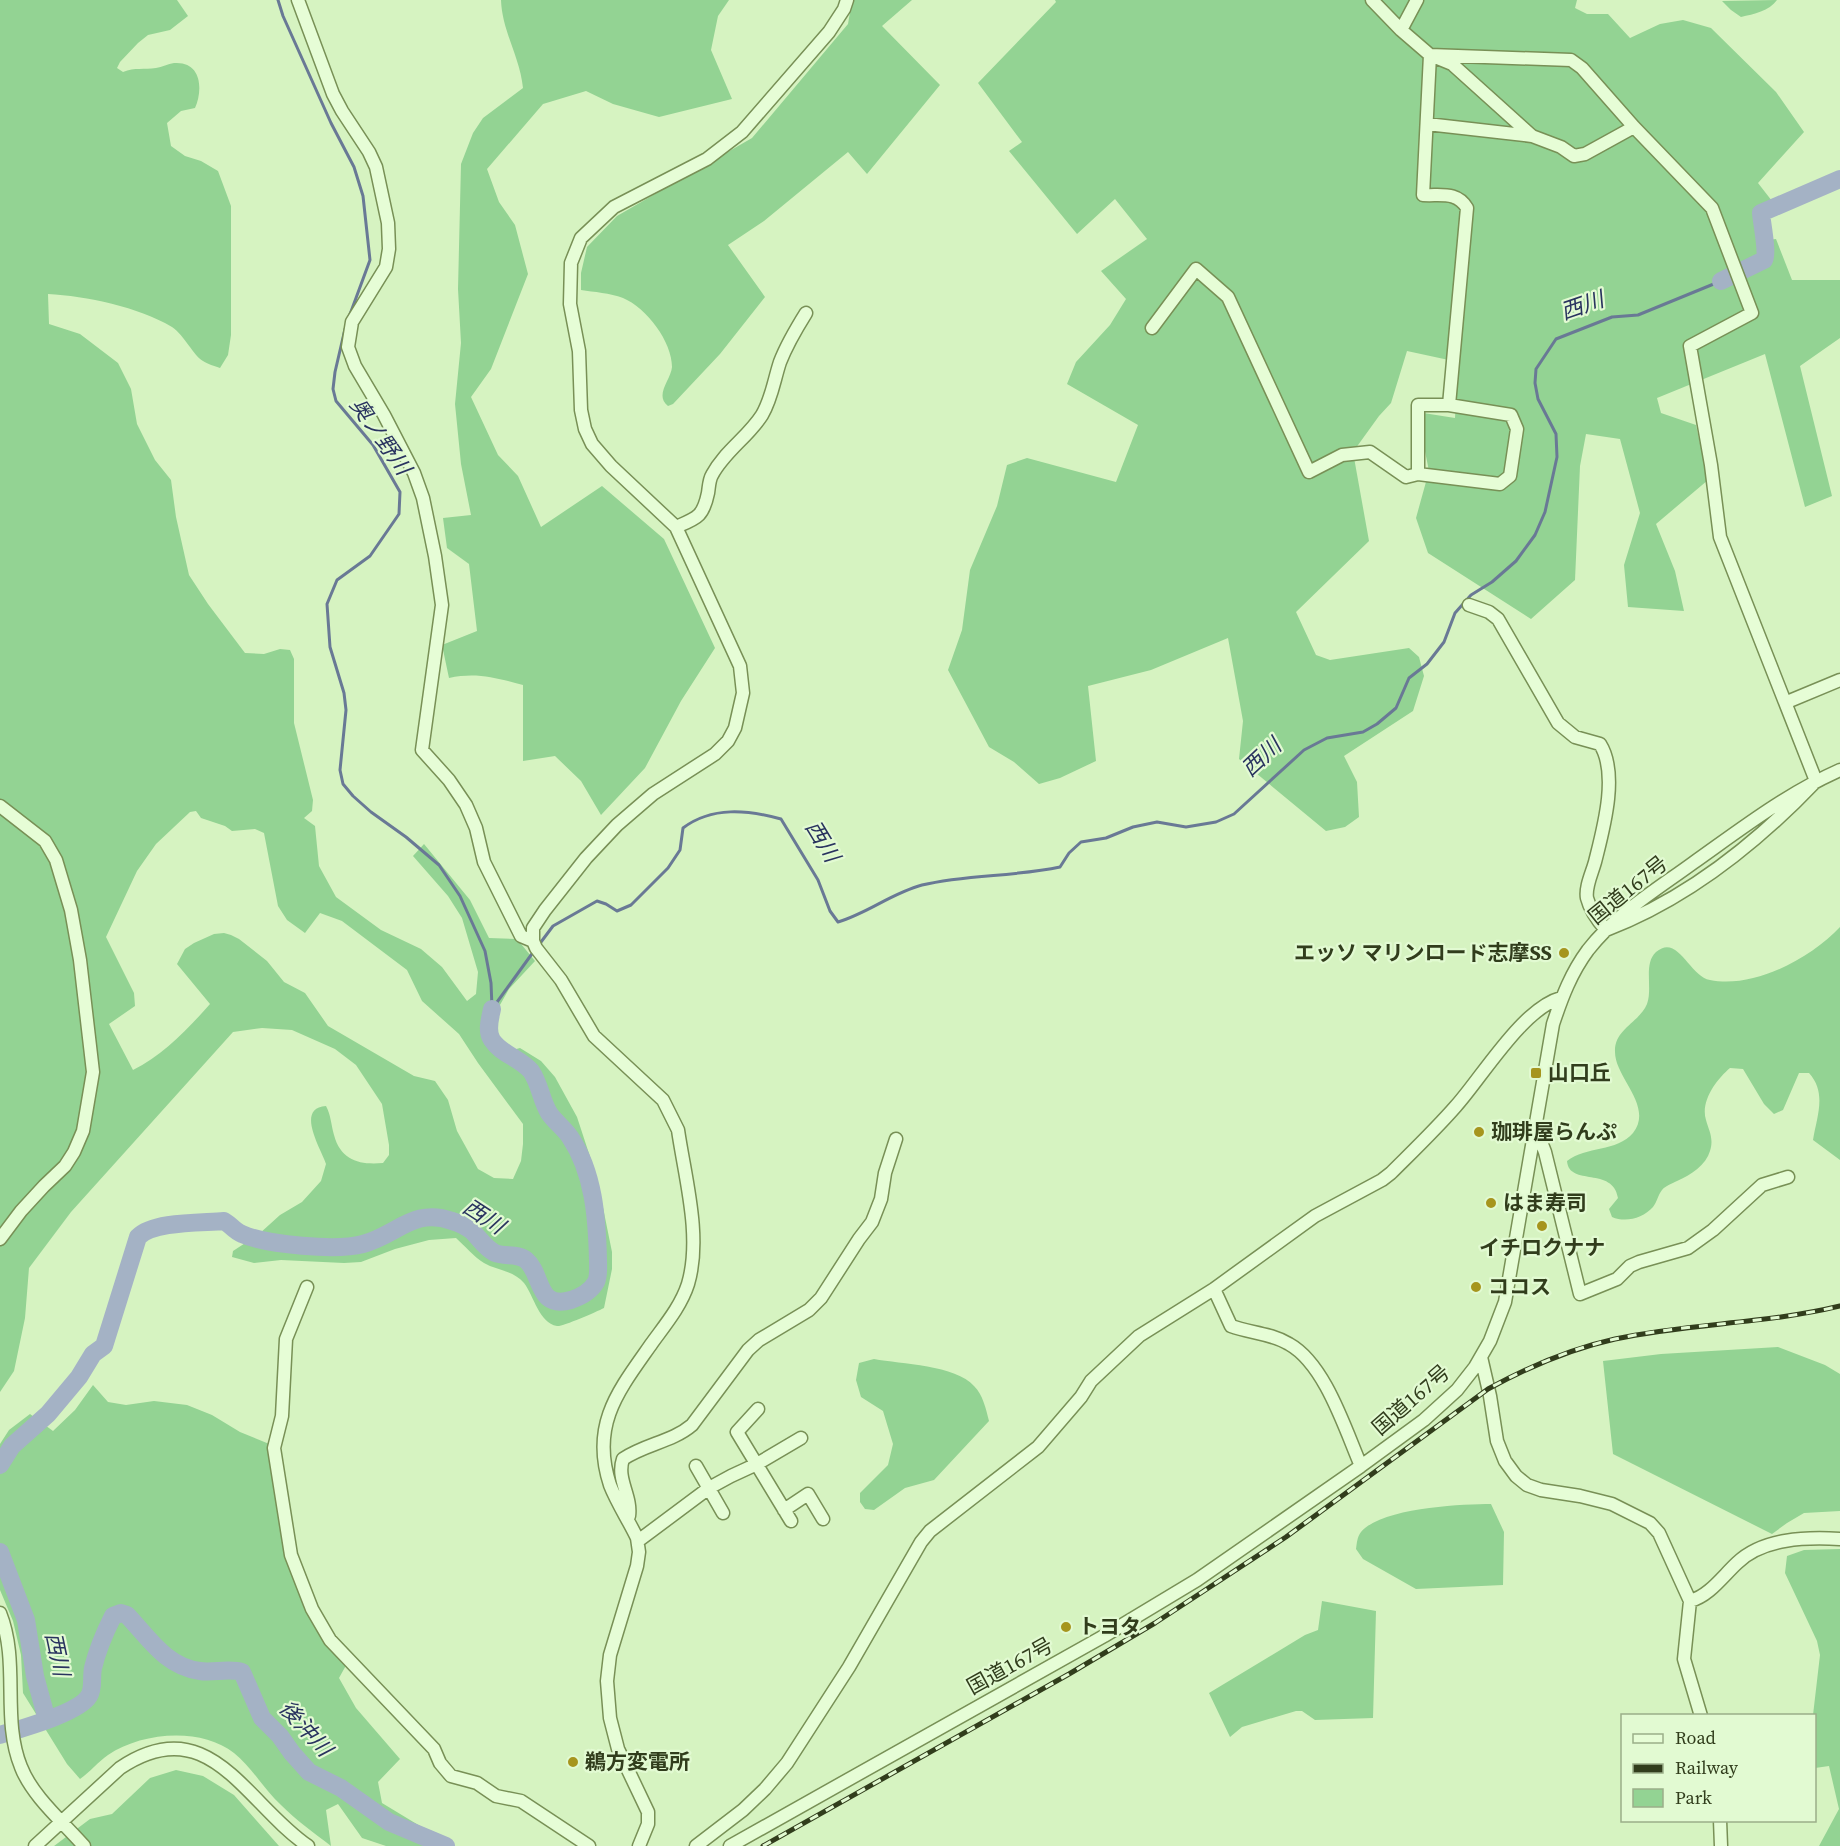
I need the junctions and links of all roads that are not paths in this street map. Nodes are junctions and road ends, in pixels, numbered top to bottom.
1 (298, 0) edge
2 (847, 0) edge
3 (1372, 0) edge
4 (1417, 0) edge
5 (1401, 30) junction
6 (1430, 55) junction
7 (1427, 124) junction
8 (1634, 127) junction
9 (1532, 136) junction
10 (806, 313) dead end
11 (1152, 328) dead end
12 (1449, 405) junction
13 (1418, 474) junction
14 (676, 527) junction
15 (1469, 606) dead end
16 (1840, 680) edge
17 (1786, 702) junction
18 (1840, 770) edge
19 (1816, 781) junction
20 (0, 806) edge
21 (1606, 930) junction
22 (533, 941) junction
23 (1561, 998) junction
24 (1535, 1128) junction
25 (896, 1139) dead end
26 (1788, 1177) dead end
27 (0, 1239) edge
28 (307, 1287) dead end
29 (1214, 1289) junction
30 (1481, 1357) junction
31 (758, 1408) dead end
32 (801, 1438) dead end
33 (757, 1464) junction
34 (696, 1466) dead end
35 (1361, 1466) junction
36 (709, 1488) junction
37 (723, 1513) dead end
38 (628, 1520) junction
39 (823, 1520) dead end
40 (1840, 1539) edge
41 (638, 1542) junction
42 (1690, 1601) junction
43 (0, 1613) edge
44 (1700, 1714) edge
45 (62, 1820) junction
46 (1720, 1822) edge
47 (35, 1846) edge
48 (84, 1846) edge
49 (308, 1846) edge
50 (589, 1846) edge
51 (639, 1846) edge
52 (696, 1846) edge
53 (730, 1846) edge
54 (1720, 1846) edge

1 - 22 street
2 - 14 street
3 - 5 street
4 - 5 street
5 - 6 street
6 - 7 street
6 - 8 street
6 - 9 street
7 - 9 street
7 - 12 street
8 - 9 street
8 - 17 street
10 - 14 street
11 - 13 street
12 - 13 street
12 - 13 street
14 - 22 street
15 - 21 street
16 - 17 street
17 - 19 street
18 - 19 street, 国道167号
19 - 21 street, 国道167号
19 - 21 street
20 - 27 street
21 - 23 street, 国道167号
22 - 38 street
23 - 24 street, 国道167号
23 - 29 street
24 - 26 street
24 - 30 street, 国道167号
25 - 38 street
28 - 50 street
29 - 35 street
29 - 52 street
30 - 35 street, 国道167号
30 - 42 street
31 - 33 street
32 - 33 street
33 - 36 street
33 - 39 street
34 - 36 street
35 - 53 street, 国道167号
36 - 37 street
36 - 41 street
38 - 41 street
40 - 42 street
41 - 51 street
42 - 44 street
43 - 45 street
45 - 47 street
45 - 48 street
45 - 49 street
46 - 54 street

